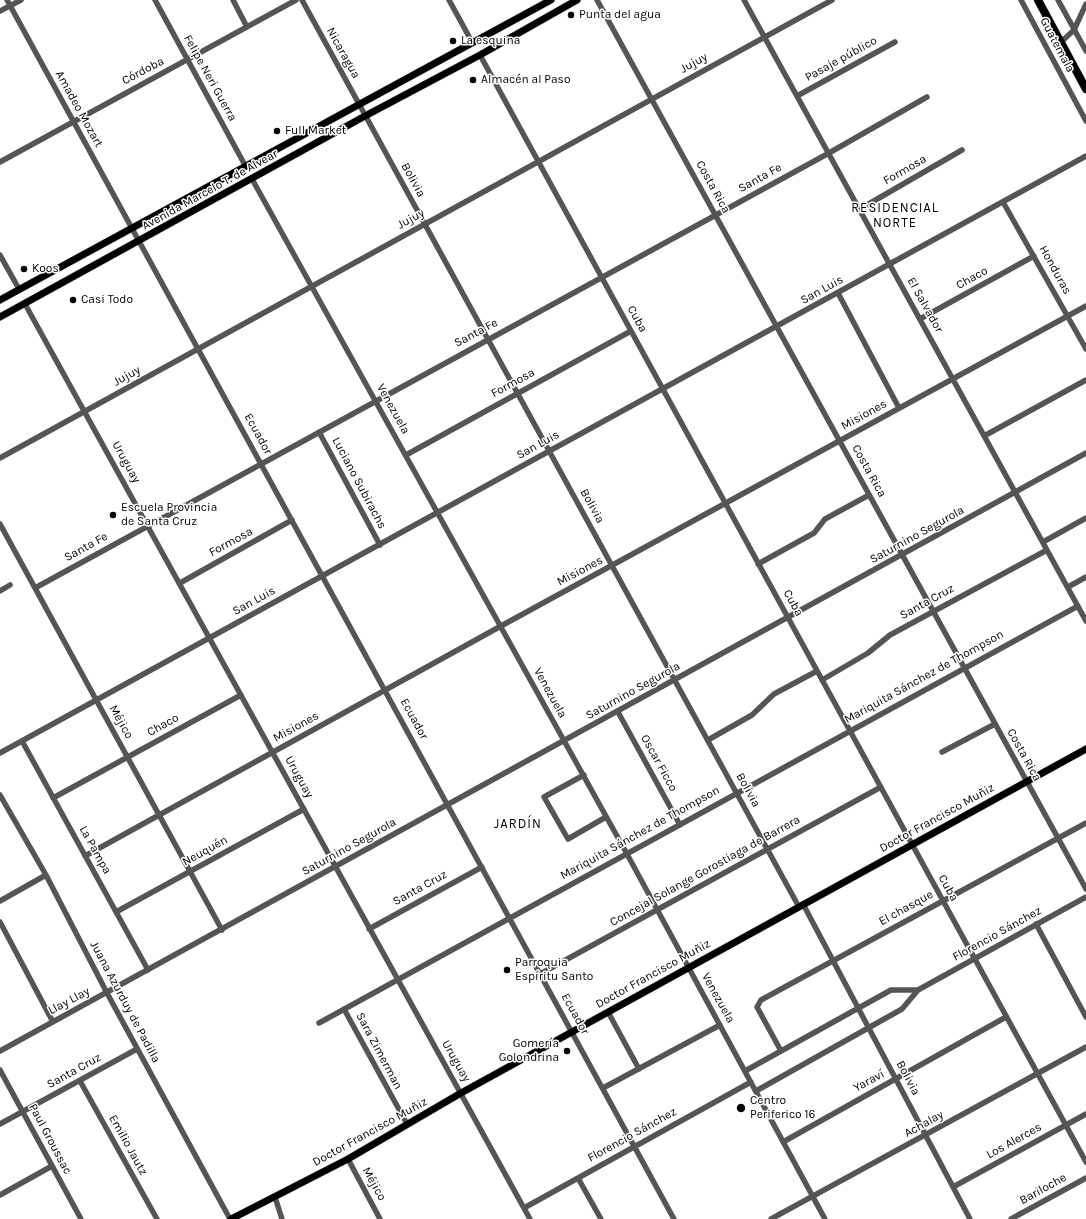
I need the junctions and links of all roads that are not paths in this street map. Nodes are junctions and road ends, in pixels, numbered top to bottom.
1 (7, 0) edge
2 (21, 0) edge
3 (154, 0) edge
4 (233, 0) edge
5 (296, 0) edge
6 (302, 0) edge
7 (449, 0) edge
8 (551, 0) edge
9 (577, 0) edge
10 (597, 0) edge
11 (744, 0) edge
12 (832, 0) edge
13 (1038, 0) edge
14 (1058, 0) edge
15 (1023, 1) edge
16 (1086, 4) edge
17 (10, 6) junction
18 (1085, 10) edge
19 (0, 11) edge
20 (247, 27) junction
21 (1074, 30) junction
22 (765, 37) junction
23 (472, 42) junction
24 (895, 42) dead end
25 (1061, 42) junction
26 (1086, 51) edge
27 (480, 55) junction
28 (187, 60) junction
29 (1086, 89) edge
30 (797, 96) junction
31 (927, 97) dead end
32 (652, 99) junction
33 (359, 105) junction
34 (366, 116) junction
35 (73, 121) junction
36 (1086, 121) edge
37 (962, 150) dead end
38 (829, 153) junction
39 (1086, 156) edge
40 (0, 162) edge
41 (538, 162) junction
42 (246, 167) junction
43 (252, 179) junction
44 (1003, 202) junction
45 (860, 209) junction
46 (716, 215) junction
47 (425, 224) junction
48 (132, 230) junction
49 (139, 242) junction
50 (0, 255) edge
51 (1034, 256) junction
52 (890, 265) junction
53 (602, 277) junction
54 (311, 287) junction
55 (19, 289) junction
56 (838, 294) junction
57 (0, 300) edge
58 (25, 304) junction
59 (1086, 306) edge
60 (1068, 315) junction
61 (0, 317) edge
62 (920, 319) junction
63 (777, 327) junction
64 (631, 331) junction
65 (488, 340) junction
66 (199, 349) junction
67 (1086, 349) edge
68 (953, 378) junction
69 (1086, 380) edge
70 (663, 389) junction
71 (518, 393) junction
72 (376, 400) junction
73 (899, 408) junction
74 (85, 411) junction
75 (320, 432) junction
76 (984, 436) junction
77 (840, 441) junction
78 (549, 451) junction
79 (1086, 453) edge
80 (406, 455) junction
81 (0, 458) edge
82 (261, 462) junction
83 (1016, 493) junction
84 (869, 495) junction
85 (725, 504) junction
86 (438, 512) junction
87 (1086, 518) edge
88 (292, 520) junction
89 (0, 524) edge
90 (148, 525) junction
91 (1043, 542) junction
92 (380, 545) junction
93 (1047, 550) junction
94 (902, 555) junction
95 (758, 564) junction
96 (612, 566) junction
97 (323, 575) junction
98 (1086, 577) edge
99 (180, 583) junction
100 (10, 585) dead end
101 (1068, 587) junction
102 (35, 588) junction
103 (0, 591) edge
104 (1078, 606) junction
105 (933, 612) junction
106 (788, 618) junction
107 (1086, 621) edge
108 (500, 626) junction
109 (210, 637) junction
110 (964, 668) junction
111 (817, 671) junction
112 (675, 680) junction
113 (822, 680) junction
114 (385, 690) junction
115 (241, 695) junction
116 (96, 700) junction
117 (618, 712) junction
118 (995, 724) junction
119 (850, 731) junction
120 (708, 740) junction
121 (22, 741) junction
122 (564, 741) junction
123 (1086, 748) edge
124 (0, 752) edge
125 (942, 752) dead end
126 (273, 753) junction
127 (128, 758) junction
128 (584, 776) junction
129 (1026, 781) junction
130 (881, 787) junction
131 (737, 793) junction
132 (0, 795) edge
133 (53, 798) junction
134 (448, 805) junction
135 (304, 809) junction
136 (160, 816) junction
137 (606, 817) junction
138 (1086, 823) edge
139 (680, 825) junction
140 (1058, 838) junction
141 (912, 845) junction
142 (768, 849) junction
143 (627, 854) junction
144 (85, 856) junction
145 (336, 867) junction
146 (482, 867) junction
147 (190, 871) junction
148 (46, 875) junction
149 (1086, 889) edge
150 (1086, 897) edge
151 (0, 901) edge
152 (943, 901) junction
153 (801, 906) junction
154 (657, 910) junction
155 (116, 912) junction
156 (510, 918) junction
157 (0, 922) edge
158 (1036, 924) junction
159 (369, 929) junction
160 (222, 930) junction
161 (975, 959) junction
162 (833, 961) junction
163 (689, 967) junction
164 (148, 970) junction
165 (540, 974) junction
166 (398, 980) junction
167 (918, 990) junction
168 (107, 993) junction
169 (858, 1008) junction
170 (344, 1010) junction
171 (608, 1012) junction
172 (1006, 1017) junction
173 (1086, 1017) edge
174 (53, 1022) junction
175 (319, 1023) dead end
176 (720, 1025) junction
177 (869, 1028) junction
178 (572, 1032) junction
179 (1086, 1047) edge
180 (137, 1049) junction
181 (0, 1051) edge
182 (781, 1051) junction
183 (639, 1069) junction
184 (0, 1070) edge
185 (745, 1071) junction
186 (1038, 1074) junction
187 (896, 1079) junction
188 (80, 1081) junction
189 (751, 1082) junction
190 (603, 1088) junction
191 (756, 1091) junction
192 (461, 1093) junction
193 (23, 1112) junction
194 (1086, 1114) edge
195 (0, 1124) edge
196 (407, 1124) junction
197 (1066, 1125) junction
198 (926, 1135) junction
199 (783, 1142) junction
200 (635, 1146) junction
201 (348, 1159) junction
202 (1086, 1162) edge
203 (52, 1166) junction
204 (578, 1178) junction
205 (1086, 1178) edge
206 (953, 1187) junction
207 (0, 1195) edge
208 (813, 1196) junction
209 (275, 1197) junction
210 (524, 1208) junction
211 (81, 1219) edge
212 (157, 1219) edge
213 (231, 1219) edge
214 (282, 1219) edge
215 (380, 1219) edge
216 (530, 1219) edge
217 (601, 1219) edge
218 (674, 1219) edge
219 (771, 1219) edge
220 (825, 1219) edge
221 (970, 1219) edge
222 (1011, 1219) edge

1 - 17 street, Amadeo Mozart
2 - 17 street
3 - 28 street, Felipe Neri Guerra
4 - 20 street
5 - 20 street, Córdoba
6 - 33 street, Nicaragua
7 - 23 street
8 - 23 main road, Avenida Marcelo T. de Alvear
9 - 27 main road, Avenida Marcelo T. de Alvear
10 - 32 street, Costa Rica
11 - 22 street, El Salvador
12 - 22 street, Jujuy
13 - 25 highway
14 - 21 street, Guatemala
15 - 36 street, Guatemala
16 - 18 street
17 - 19 street
17 - 35 street, Amadeo Mozart
18 - 21 street
20 - 28 street, Córdoba
21 - 25 street
21 - 26 street, Guatemala
22 - 30 street, El Salvador
22 - 32 street, Jujuy
23 - 33 main road, Avenida Marcelo T. de Alvear
24 - 30 street, Pasaje público
25 - 29 highway
27 - 34 main road, Avenida Marcelo T. de Alvear
27 - 41 street, Cuba
28 - 35 street, Córdoba
28 - 42 street, Felipe Neri Guerra
30 - 38 street, El Salvador
31 - 38 street, Santa Fe
32 - 41 street, Jujuy
32 - 46 street, Costa Rica
33 - 34 street, Nicaragua
33 - 42 main road, Avenida Marcelo T. de Alvear
34 - 43 main road, Avenida Marcelo T. de Alvear
34 - 47 street, Bolivia
35 - 40 street, Córdoba
35 - 48 street, Amadeo Mozart
37 - 45 street, Formosa
38 - 45 street, El Salvador
38 - 46 street, Santa Fe
39 - 44 street, San Luis
41 - 47 street, Jujuy
41 - 53 street, Cuba
42 - 48 main road, Avenida Marcelo T. de Alvear
43 - 49 main road, Avenida Marcelo T. de Alvear
43 - 54 street, Venezuela
44 - 51 street, Honduras
44 - 52 street, San Luis
45 - 52 street, El Salvador
46 - 53 street, Santa Fe
46 - 63 street, Costa Rica
47 - 54 street, Jujuy
47 - 65 street, Bolivia
48 - 49 street, Ecuador
48 - 55 main road, Avenida Marcelo T. de Alvear
49 - 58 main road, Avenida Marcelo T. de Alvear
49 - 66 street, Ecuador
50 - 55 street
51 - 60 street, Honduras
51 - 62 street, Chaco
52 - 56 street, San Luis
52 - 62 street, El Salvador
53 - 64 street, Cuba
53 - 65 street, Santa Fe
54 - 66 street, Jujuy
54 - 72 street, Venezuela
55 - 57 main road, Avenida Marcelo T. de Alvear
56 - 63 street, San Luis
56 - 73 street
58 - 61 main road, Avenida Marcelo T. de Alvear
58 - 74 street, Uruguay
59 - 60 street, Misiones
60 - 67 street, Honduras
60 - 68 street, Misiones
62 - 68 street, El Salvador
63 - 70 street, San Luis
63 - 77 street, Costa Rica
64 - 70 street, Cuba
64 - 71 street, Formosa
65 - 71 street, Bolivia
65 - 72 street, Santa Fe
66 - 74 street, Jujuy
66 - 82 street, Ecuador
68 - 73 street, Misiones
68 - 76 street, El Salvador
69 - 76 street
70 - 78 street, San Luis
70 - 85 street, Cuba
71 - 78 street, Bolivia
71 - 80 street, Formosa
72 - 75 street, Santa Fe
72 - 80 street, Venezuela
73 - 77 street, Misiones
74 - 81 street, Jujuy
74 - 90 street, Uruguay
75 - 82 street, Santa Fe
75 - 92 street, Luciano Subirachs
76 - 83 street, El Salvador
77 - 84 street, Costa Rica
77 - 85 street, Misiones
78 - 86 street, San Luis
78 - 96 street, Bolivia
79 - 83 street, Saturnino Segurola
80 - 86 street, Venezuela
82 - 88 street, Ecuador
82 - 90 street, Santa Fe
83 - 91 street, El Salvador
83 - 94 street, Saturnino Segurola
84 - 94 street, Costa Rica
84 - 95 street
85 - 95 street, Cuba
85 - 96 street, Misiones
86 - 92 street, San Luis
86 - 108 street, Venezuela
87 - 91 street
88 - 97 street, Ecuador
88 - 99 street, Formosa
89 - 102 street, Méjico
90 - 99 street, Uruguay
90 - 102 street, Santa Fe
91 - 93 street, El Salvador
92 - 97 street, San Luis
93 - 101 street, El Salvador
93 - 105 street, Santa Cruz
94 - 105 street, Costa Rica
94 - 106 street, Saturnino Segurola
95 - 106 street, Cuba
96 - 108 street, Misiones
96 - 112 street, Bolivia
97 - 109 street, San Luis
97 - 114 street, Ecuador
98 - 101 street
99 - 109 street, Uruguay
100 - 103 street
101 - 104 street, El Salvador
102 - 116 street, Méjico
104 - 107 street, El Salvador
104 - 110 street, Mariquita Sánchez de Thompson
105 - 110 street, Costa Rica
105 - 113 street, Santa Cruz
106 - 111 street, Cuba
106 - 112 street, Saturnino Segurola
108 - 114 street, Misiones
108 - 122 street, Venezuela
109 - 115 street, Uruguay
109 - 116 street, San Luis
110 - 118 street, Costa Rica
110 - 119 street, Mariquita Sánchez de Thompson
111 - 113 street, Cuba
111 - 120 street
112 - 117 street, Saturnino Segurola
112 - 120 street, Bolivia
113 - 119 street, Cuba
114 - 126 street, Misiones
114 - 134 street, Ecuador
115 - 126 street, Uruguay
115 - 127 street, Chaco
116 - 121 street, San Luis
116 - 127 street, Méjico
117 - 122 street, Saturnino Segurola
117 - 139 street, Oscar Ficco
118 - 125 street
118 - 129 street, Costa Rica
119 - 130 street, Cuba
119 - 131 street, Mariquita Sánchez de Thompson
120 - 131 street, Bolivia
121 - 124 street, San Luis
121 - 133 street, La Pampa
122 - 128 street, Venezuela
122 - 134 street, Saturnino Segurola
123 - 129 main road, Doctor Francisco Muñiz
126 - 135 street, Uruguay
126 - 136 street, Misiones
127 - 133 street, Chaco
127 - 136 street, Méjico
128 - 137 street, Venezuela
128 - 137 street
129 - 140 street, Costa Rica
129 - 141 main road, Doctor Francisco Muñiz
130 - 141 street, Cuba
130 - 142 street, Concejal Solange Gorostiaga de Barrera
131 - 139 street, Mariquita Sánchez de Thompson
131 - 142 street, Bolivia
132 - 148 street, Juana Azurduy de Padilla
133 - 144 street, La Pampa
134 - 145 street, Saturnino Segurola
134 - 146 street, Ecuador
135 - 145 street, Uruguay
135 - 147 street, Neuquén
136 - 144 street, Misiones
136 - 147 street, Méjico
137 - 143 street, Venezuela
138 - 140 street, El chasque
139 - 143 street, Mariquita Sánchez de Thompson
140 - 149 street, Costa Rica
140 - 152 street, El chasque
141 - 152 street, Cuba
141 - 153 main road, Doctor Francisco Muñiz
142 - 153 street, Bolivia
142 - 154 street, Concejal Solange Gorostiaga de Barrera
143 - 154 street, Venezuela
143 - 156 street, Mariquita Sánchez de Thompson
144 - 155 street, La Pampa
145 - 159 street, Uruguay
145 - 160 street, Saturnino Segurola
146 - 156 street, Ecuador
146 - 159 street, Santa Cruz
147 - 155 street, Neuquén
147 - 160 street, Méjico
148 - 151 street
148 - 168 street, Juana Azurduy de Padilla
150 - 158 street, Florencio Sánchez
152 - 161 street, Cuba
152 - 162 street, El chasque
153 - 162 street, Bolivia
153 - 163 main road, Doctor Francisco Muñiz
154 - 163 street, Venezuela
154 - 165 street, Concejal Solange Gorostiaga de Barrera
155 - 164 street, La Pampa
156 - 165 street, Ecuador
156 - 166 street, Mariquita Sánchez de Thompson
157 - 174 street
158 - 161 street, Florencio Sánchez
158 - 173 street
159 - 166 street, Uruguay
160 - 164 street, Saturnino Segurola
161 - 167 street, Florencio Sánchez
161 - 172 street, Cuba
162 - 169 street, Bolivia
162 - 182 street, El chasque
163 - 171 main road, Doctor Francisco Muñiz
163 - 176 street, Venezuela
164 - 168 street, Llay Llay
165 - 178 street, Ecuador
166 - 170 street, Mariquita Sánchez de Thompson
166 - 192 street, Uruguay
167 - 169 street
167 - 177 street, Florencio Sánchez
168 - 174 street, Llay Llay
168 - 180 street, Juana Azurduy de Padilla
169 - 177 street, Bolivia
169 - 182 street
170 - 175 street, Mariquita Sánchez de Thompson
170 - 196 street, Sara Zimerman
171 - 178 main road, Doctor Francisco Muñiz
171 - 183 street
172 - 186 street, Cuba
172 - 187 street, Yaraví
174 - 181 street, Llay Llay
176 - 183 street
176 - 185 street, Venezuela
177 - 187 street, Bolivia
177 - 191 street, Florencio Sánchez
178 - 190 street, Ecuador
178 - 192 main road, Doctor Francisco Muñiz
179 - 186 street, Achalay
180 - 188 street, Santa Cruz
180 - 213 street, Juana Azurduy de Padilla
182 - 185 street
183 - 190 street
184 - 193 street, Paul Groussac
185 - 189 street, Venezuela
186 - 197 street, Cuba
186 - 198 street, Achalay
187 - 198 street, Bolivia
187 - 199 street, Yaraví
188 - 193 street, Santa Cruz
188 - 212 street, Emilio Jautz
189 - 191 street, Venezuela
189 - 200 street, Florencio Sánchez
190 - 200 street, Ecuador
191 - 199 street, Venezuela
192 - 196 main road, Doctor Francisco Muñiz
192 - 210 street, Uruguay
193 - 195 street, Santa Cruz
193 - 203 street, Paul Groussac
194 - 197 street, Los Alerces
196 - 201 main road, Doctor Francisco Muñiz
197 - 202 street, Cuba
197 - 206 street, Los Alerces
198 - 206 street, Bolivia
198 - 208 street, Achalay
199 - 208 street, Venezuela
200 - 204 street, Florencio Sánchez
200 - 218 street, Ecuador
201 - 209 main road, Doctor Francisco Muñiz
201 - 215 street, Méjico
203 - 207 street
203 - 211 street, Paul Groussac
204 - 210 street, Florencio Sánchez
204 - 217 street
205 - 222 street, Bariloche
206 - 221 street, Bolivia
208 - 219 street, Achalay
208 - 220 street, Venezuela
209 - 213 main road, Doctor Francisco Muñiz
209 - 214 street
210 - 216 street, Uruguay

